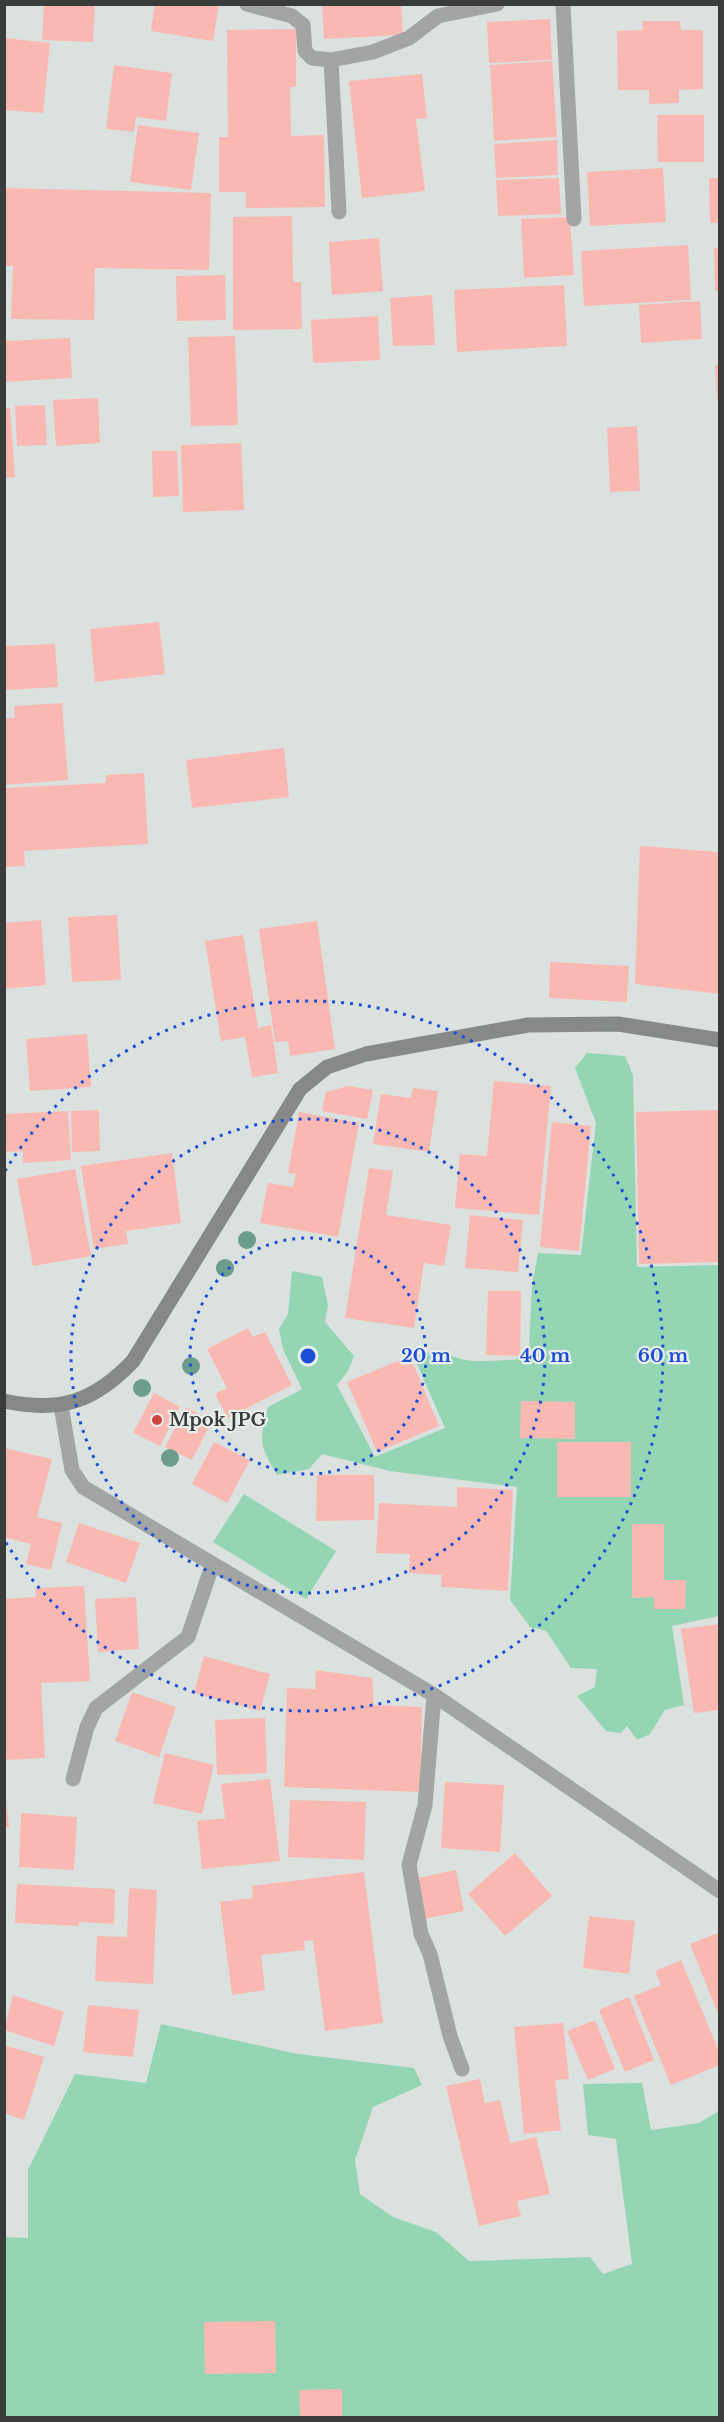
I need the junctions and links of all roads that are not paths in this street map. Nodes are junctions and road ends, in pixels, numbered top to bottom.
1 (247, 4) edge
2 (497, 4) edge
3 (562, 4) edge
4 (332, 60) junction
5 (339, 212) dead end
6 (574, 219) dead end
7 (720, 1040) edge
8 (4, 1401) edge
9 (61, 1406) junction
10 (212, 1566) junction
11 (434, 1695) junction
12 (73, 1779) dead end
13 (720, 1891) edge
14 (462, 2069) dead end

1 - 4 street
2 - 4 street
3 - 6 street
4 - 5 street
7 - 9 street
8 - 9 street
9 - 10 street
10 - 11 street
10 - 12 street
11 - 13 street
11 - 14 street

